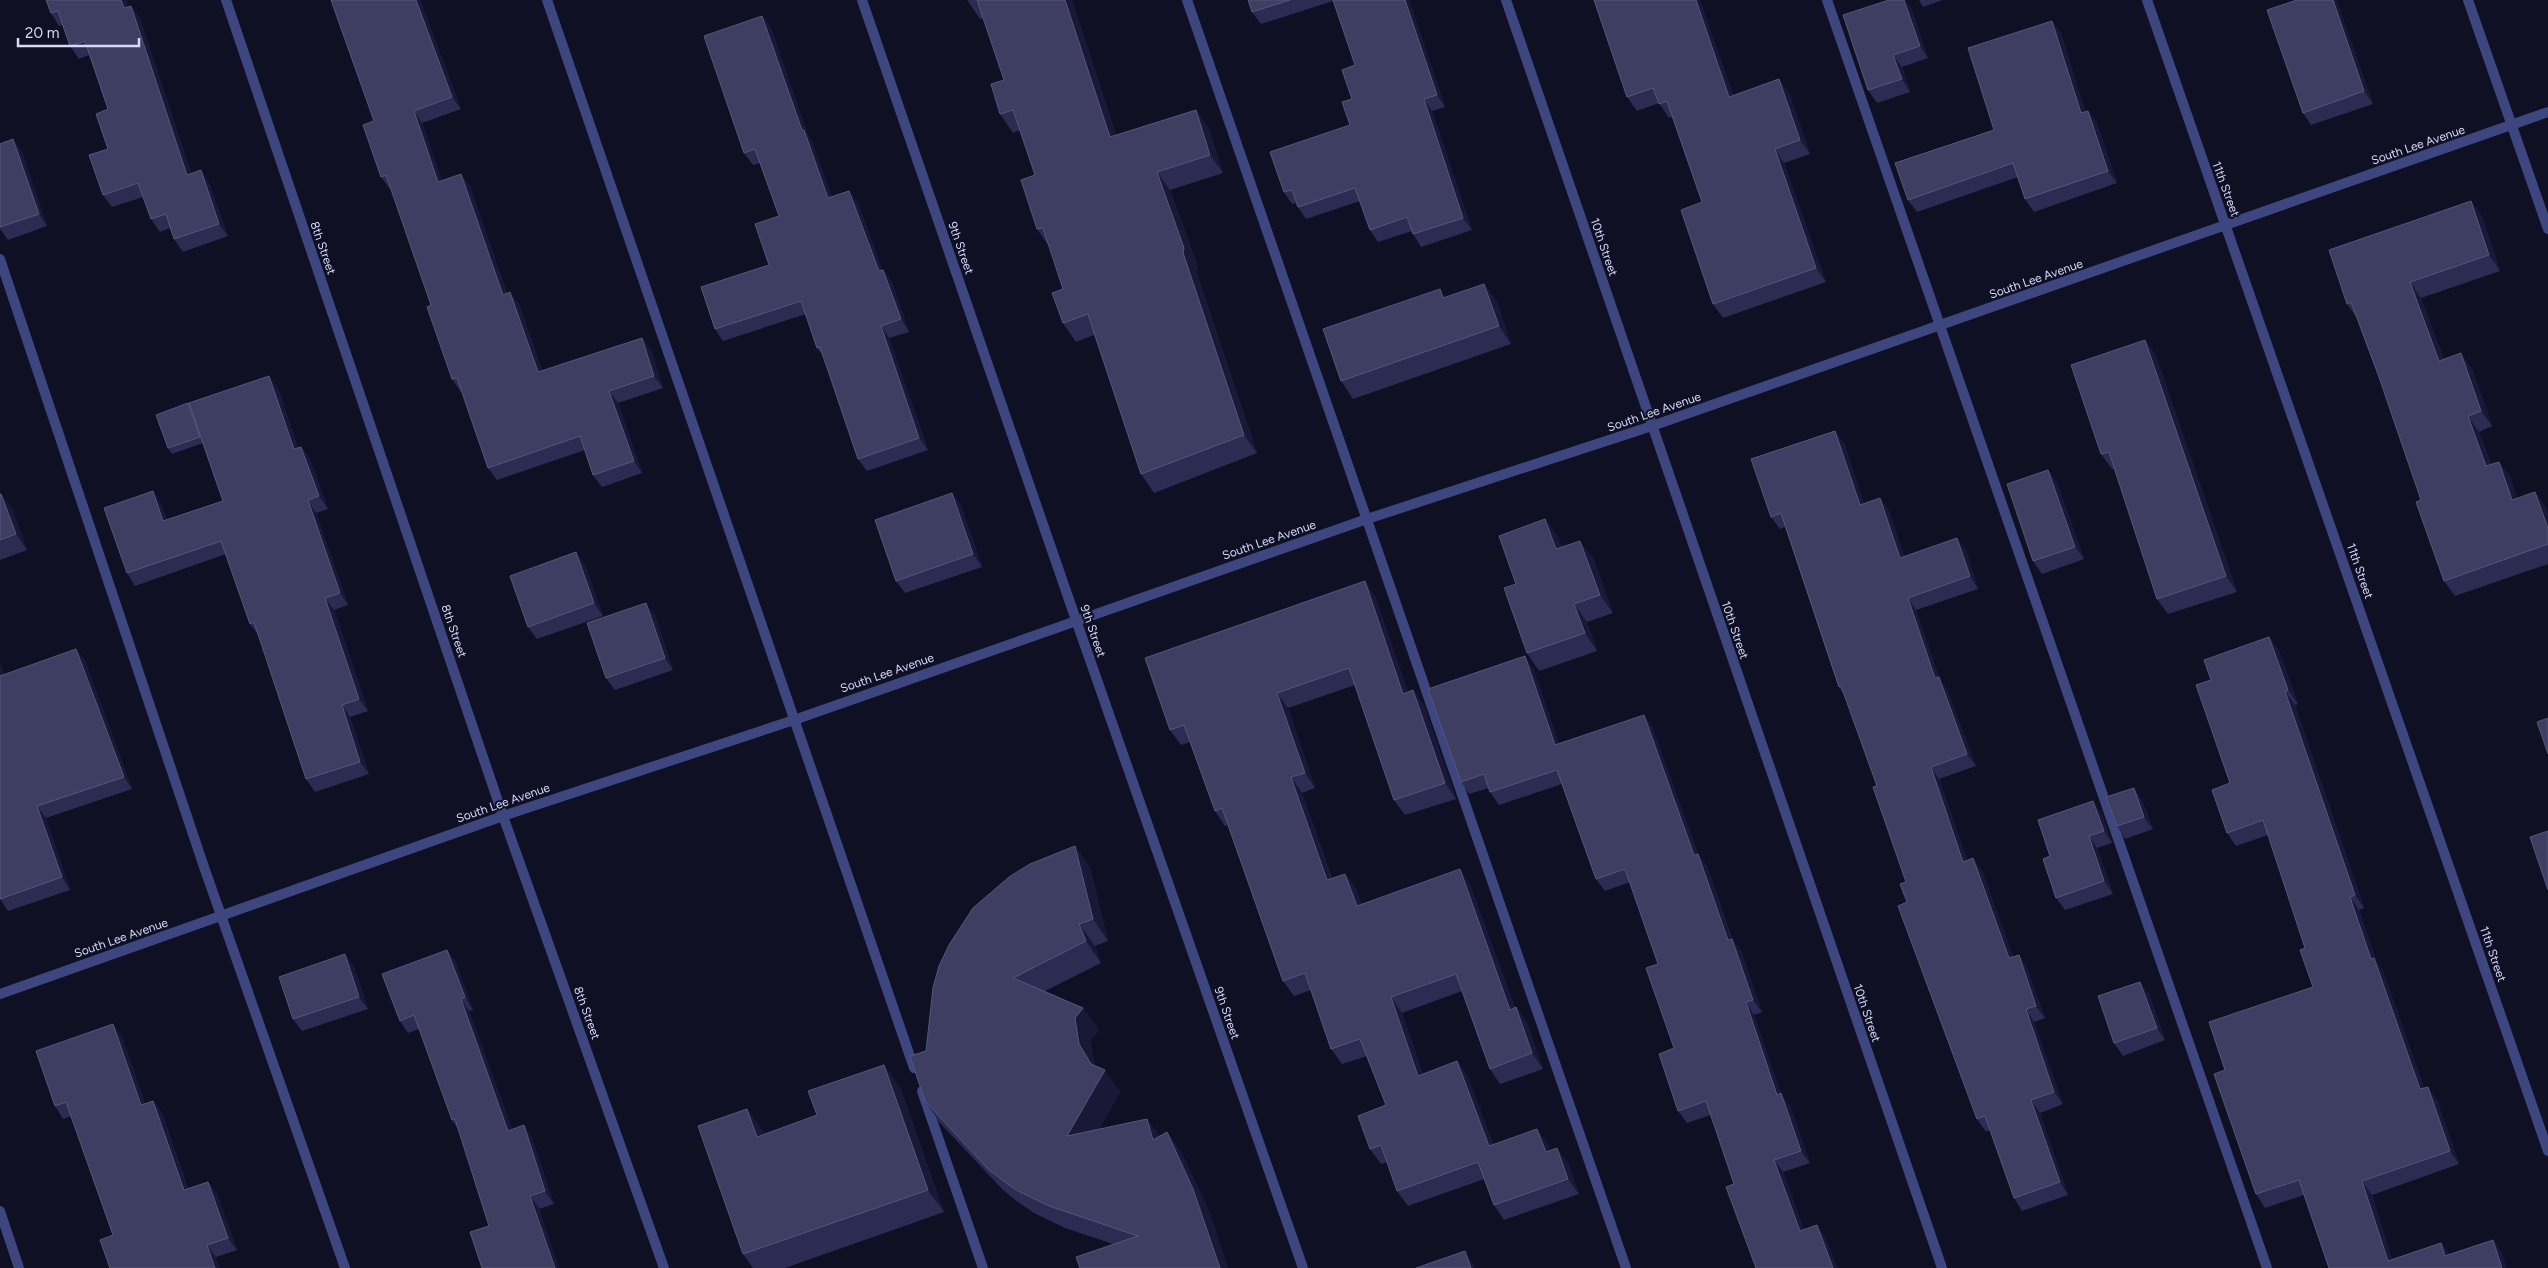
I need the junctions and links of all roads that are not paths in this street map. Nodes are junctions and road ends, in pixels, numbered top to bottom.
1 (226, 0) edge
2 (547, 0) edge
3 (862, 0) edge
4 (1187, 0) edge
5 (1506, 0) edge
6 (1827, 0) edge
7 (2147, 0) edge
8 (2468, 0) edge
9 (2548, 112) edge
10 (2512, 125) junction
11 (2226, 224) junction
12 (2548, 229) edge
13 (0, 259) edge
14 (1940, 326) junction
15 (1652, 426) junction
16 (1367, 519) junction
17 (1076, 620) junction
18 (794, 720) junction
19 (503, 816) junction
20 (221, 916) junction
21 (0, 994) edge
22 (2548, 1151) edge
23 (0, 1211) edge
24 (19, 1268) edge
25 (345, 1268) edge
26 (664, 1268) edge
27 (983, 1268) edge
28 (1303, 1268) edge
29 (1626, 1268) edge
30 (1942, 1268) edge
31 (2267, 1268) edge

1 - 19 street, 8th Street
2 - 18 street
3 - 17 street, 9th Street
4 - 16 street
5 - 15 street, 10th Street
6 - 14 street
7 - 11 street, 11th Street
8 - 10 street
9 - 10 street, South Lee Avenue
10 - 11 street, South Lee Avenue
10 - 12 street
11 - 14 street, South Lee Avenue
11 - 22 street, 11th Street
13 - 20 street
14 - 15 street, South Lee Avenue
14 - 31 street
15 - 16 street, South Lee Avenue
15 - 30 street, 10th Street
16 - 17 street, South Lee Avenue
16 - 29 street
17 - 18 street, South Lee Avenue
17 - 28 street, 9th Street
18 - 19 street, South Lee Avenue
18 - 27 street
19 - 20 street, South Lee Avenue
19 - 26 street, 8th Street
20 - 21 street, South Lee Avenue
20 - 25 street
23 - 24 street

